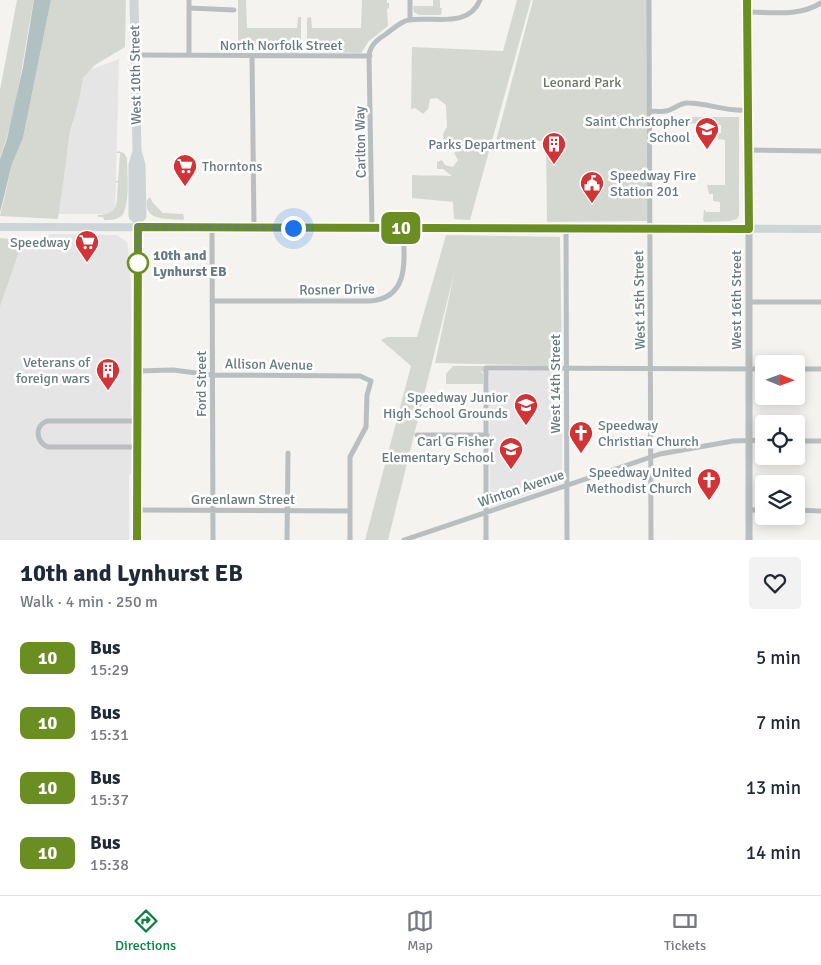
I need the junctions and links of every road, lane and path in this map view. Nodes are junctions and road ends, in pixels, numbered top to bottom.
1 (134, 0) edge
2 (190, 0) edge
3 (410, 0) edge
4 (480, 0) edge
5 (649, 0) edge
6 (747, 0) edge
7 (821, 3) edge
8 (190, 8) junction
9 (234, 10) dead end
10 (747, 12) junction
11 (410, 20) junction
12 (135, 55) junction
13 (189, 55) junction
14 (252, 56) junction
15 (370, 56) junction
16 (748, 110) junction
17 (650, 111) junction
18 (748, 150) junction
19 (821, 151) edge
20 (138, 224) junction
21 (0, 227) edge
22 (212, 227) junction
23 (254, 227) junction
24 (372, 228) junction
25 (403, 228) junction
26 (566, 228) junction
27 (650, 228) junction
28 (749, 229) junction
29 (821, 229) edge
30 (212, 301) junction
31 (749, 302) junction
32 (821, 302) edge
33 (567, 369) junction
34 (651, 369) junction
35 (748, 369) junction
36 (755, 369) edge
37 (805, 369) edge
38 (821, 370) edge
39 (137, 371) junction
40 (212, 375) junction
41 (137, 421) junction
42 (417, 435) dead end
43 (486, 435) junction
44 (748, 440) junction
45 (755, 440) edge
46 (805, 441) edge
47 (821, 441) edge
48 (137, 447) junction
49 (288, 453) dead end
50 (651, 457) junction
51 (567, 485) junction
52 (137, 510) junction
53 (213, 510) junction
54 (287, 510) junction
55 (749, 510) junction
56 (755, 510) edge
57 (805, 510) edge
58 (821, 510) edge
59 (350, 511) junction
60 (486, 512) junction
61 (137, 540) edge
62 (213, 540) edge
63 (287, 540) edge
64 (350, 540) edge
65 (406, 540) edge
66 (486, 540) edge
67 (567, 540) edge
68 (651, 540) edge
69 (749, 540) edge

1 - 12 main road, West 10th Street
2 - 8 street
3 - 11 street
4 - 11 street
5 - 17 street, West 15th Street
6 - 10 street, West 16th Street
7 - 10 street
8 - 9 street
8 - 13 street
10 - 16 street, West 16th Street
11 - 15 street
12 - 13 street, North Norfolk Street
12 - 20 main road, West 10th Street
13 - 14 street, North Norfolk Street
14 - 15 street, North Norfolk Street
14 - 23 street
15 - 24 street, Carlton Way
16 - 17 street
16 - 18 street, West 16th Street
17 - 27 street, West 15th Street
18 - 19 street
18 - 28 street, West 16th Street
20 - 21 main road
20 - 22 main road
20 - 39 main road, West 10th Street
22 - 23 main road
22 - 30 street, Ford Street
23 - 24 main road
24 - 25 main road
25 - 26 main road
25 - 30 street, Rosner Drive
26 - 27 main road
26 - 33 street, West 14th Street
27 - 28 main road
27 - 34 street, West 15th Street
28 - 29 main road
28 - 31 street, West 16th Street
30 - 40 street, Ford Street
31 - 32 street
31 - 35 street, West 16th Street
33 - 34 street
33 - 43 street
33 - 51 street, West 14th Street
34 - 35 street
34 - 50 street, West 15th Street
35 - 36 street
35 - 44 street, West 16th Street
37 - 38 street
39 - 40 street, Allison Avenue
39 - 41 main road, West 10th Street
40 - 53 street, Ford Street
40 - 59 street, Allison Avenue
41 - 48 main road, West 10th Street
41 - 48 street
42 - 43 street
43 - 60 street
44 - 45 street, Winton Avenue
44 - 50 street, Winton Avenue
44 - 55 street, West 16th Street
46 - 47 street
48 - 52 main road, West 10th Street
49 - 54 street
50 - 51 street, Winton Avenue
50 - 68 street, West 15th Street
51 - 60 street, Winton Avenue
51 - 67 street, West 14th Street
52 - 53 street, Greenlawn Street
52 - 61 main road, West 10th Street
53 - 54 street, Greenlawn Street
53 - 62 street, Ford Street
54 - 59 street, Greenlawn Street
54 - 63 street
55 - 56 street
55 - 69 street, West 16th Street
57 - 58 street
59 - 64 street
60 - 65 street, Winton Avenue
60 - 66 street

